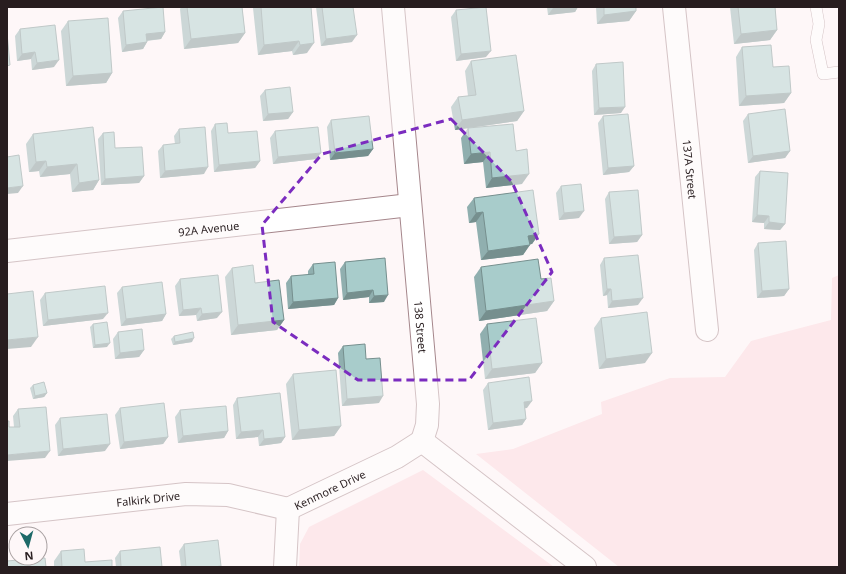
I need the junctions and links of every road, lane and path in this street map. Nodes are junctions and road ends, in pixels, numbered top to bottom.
1 (393, 7) edge
2 (674, 7) edge
3 (816, 7) edge
4 (839, 72) edge
5 (410, 205) junction
6 (7, 251) edge
7 (707, 330) dead end
8 (422, 440) junction
9 (288, 510) junction
10 (7, 514) edge
11 (286, 567) edge
12 (585, 567) edge

1 - 5 street, 138 Street
2 - 7 street, 137A Street
3 - 4 lane
5 - 6 street, 92A Avenue
5 - 8 street, 138 Street
8 - 9 street, Kenmore Drive
8 - 12 street
9 - 10 street, Falkirk Drive
9 - 11 street, Kenmore Drive

